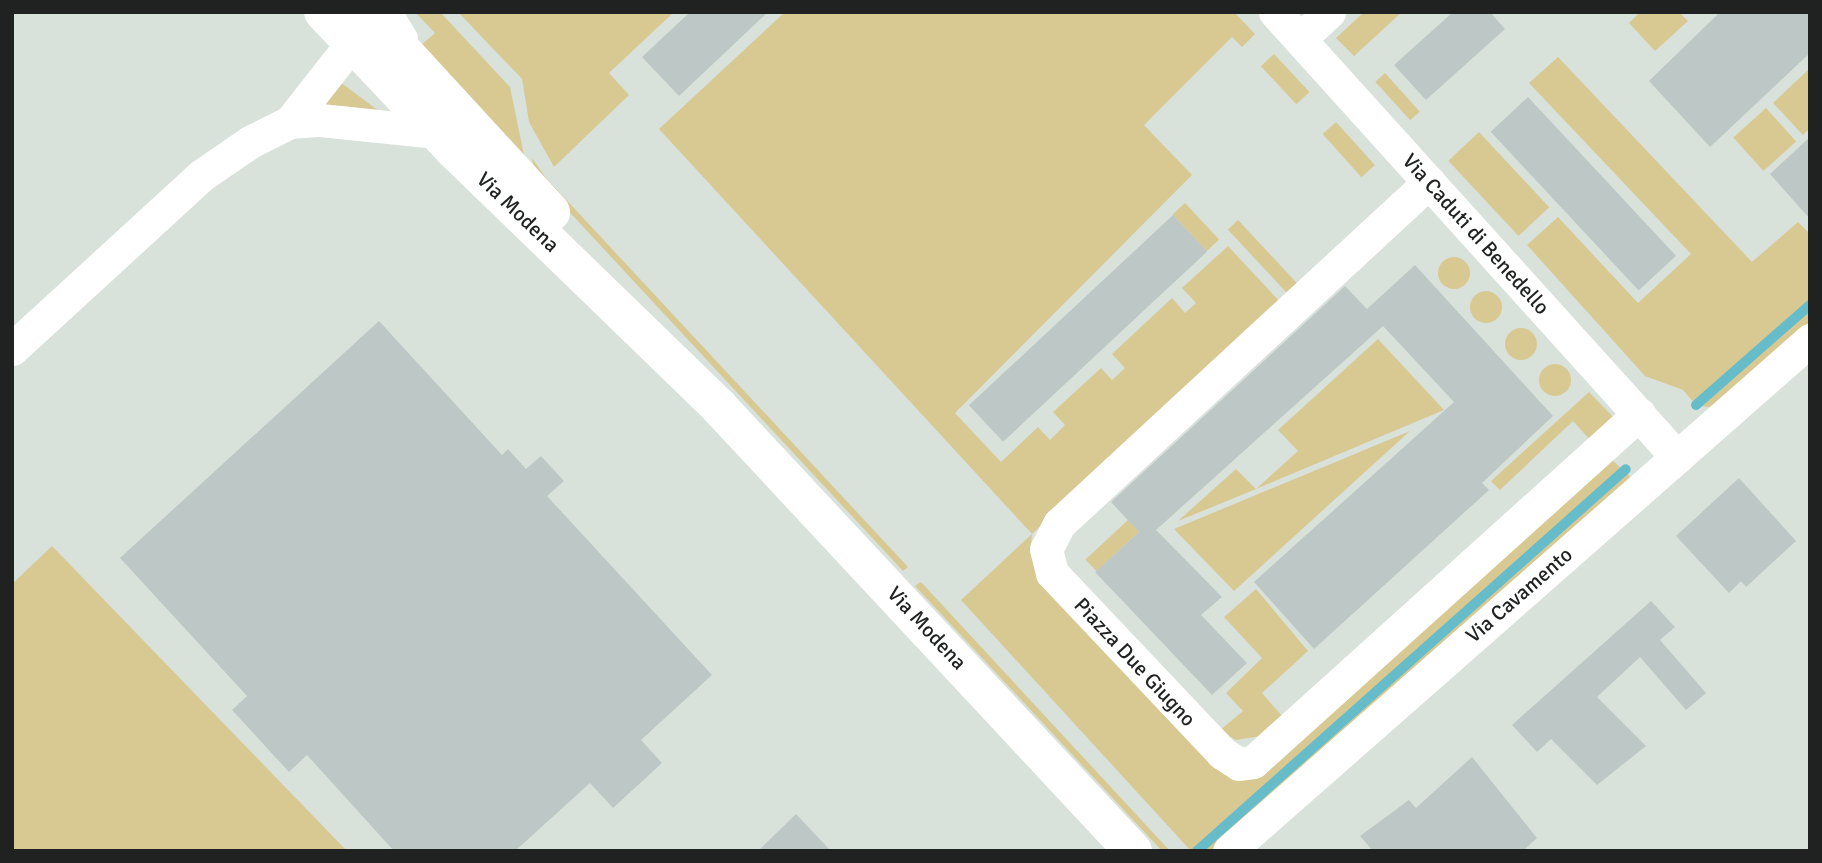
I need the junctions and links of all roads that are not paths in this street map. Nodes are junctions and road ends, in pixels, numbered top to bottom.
1 (323, 12) edge
2 (395, 12) edge
3 (1275, 12) edge
4 (1329, 12) edge
5 (359, 28) edge
6 (1300, 39) junction
7 (438, 85) junction
8 (290, 122) junction
9 (437, 132) junction
10 (1429, 182) junction
11 (1810, 340) edge
12 (12, 349) edge
13 (719, 407) junction
14 (1639, 414) junction
15 (1677, 457) junction
16 (1133, 851) edge
17 (1229, 851) edge

1 - 5 main road, Via Modena
2 - 7 lane
3 - 6 street, Via Caduti di Benedello
4 - 6 street
5 - 7 main road, Via Modena
5 - 8 street
5 - 9 main road, Via Modena
6 - 10 street, Via Caduti di Benedello
7 - 13 main road, Via Modena
8 - 9 street
8 - 12 street
9 - 13 main road, Via Modena
10 - 14 street, Via Caduti di Benedello
10 - 14 street, Piazza Due Giugno
11 - 15 street, Via Cavamento
13 - 16 main road, Via Modena
14 - 15 street, Via Caduti di Benedello
15 - 17 street, Via Cavamento

